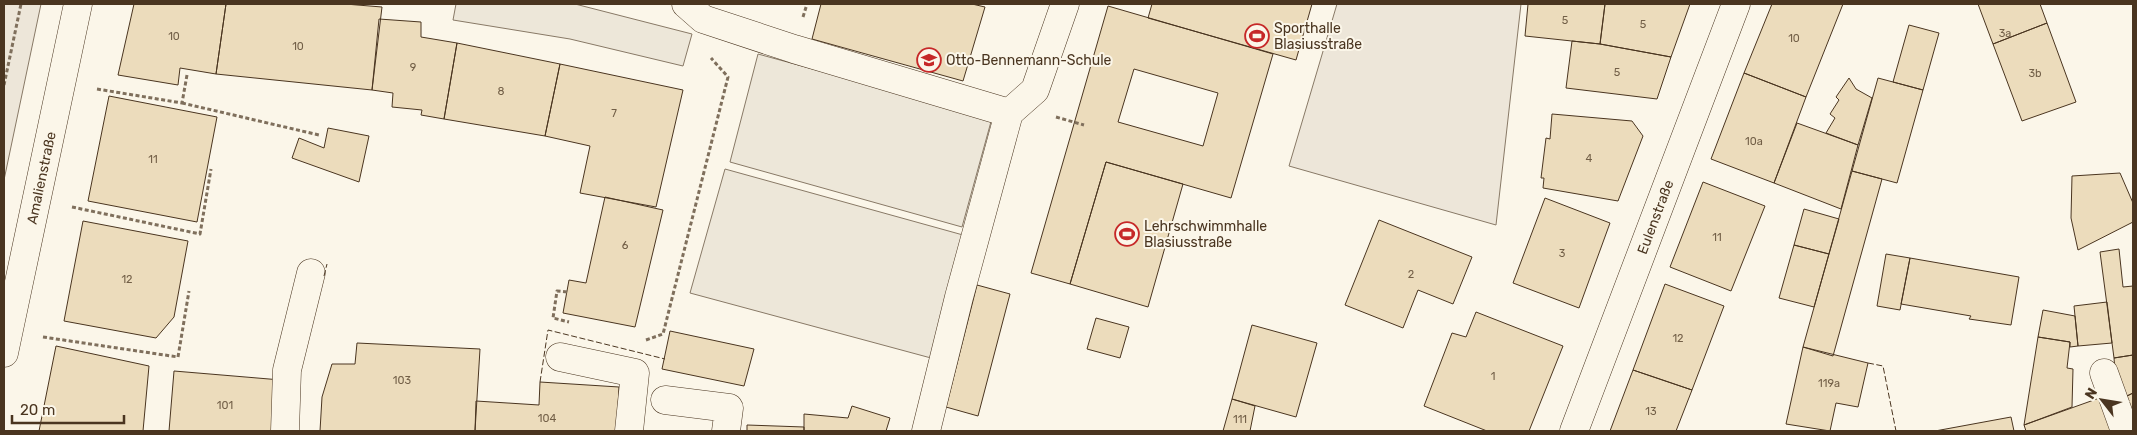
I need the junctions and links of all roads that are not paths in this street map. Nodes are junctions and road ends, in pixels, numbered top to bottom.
1 (78, 4) edge
2 (686, 4) edge
3 (1065, 4) edge
4 (1736, 4) edge
5 (1009, 113) junction
6 (311, 273) dead end
7 (4, 353) edge
8 (560, 357) dead end
9 (2104, 373) dead end
10 (665, 400) dead end
11 (285, 431) edge
12 (629, 431) edge
13 (726, 431) edge
14 (926, 431) edge
15 (1574, 431) edge
16 (2125, 431) edge

1 - 7 street, Amalienstraße
2 - 5 street
3 - 5 street
4 - 15 street, Eulenstraße
5 - 14 street
6 - 11 street
8 - 12 street
9 - 16 street
10 - 13 street

